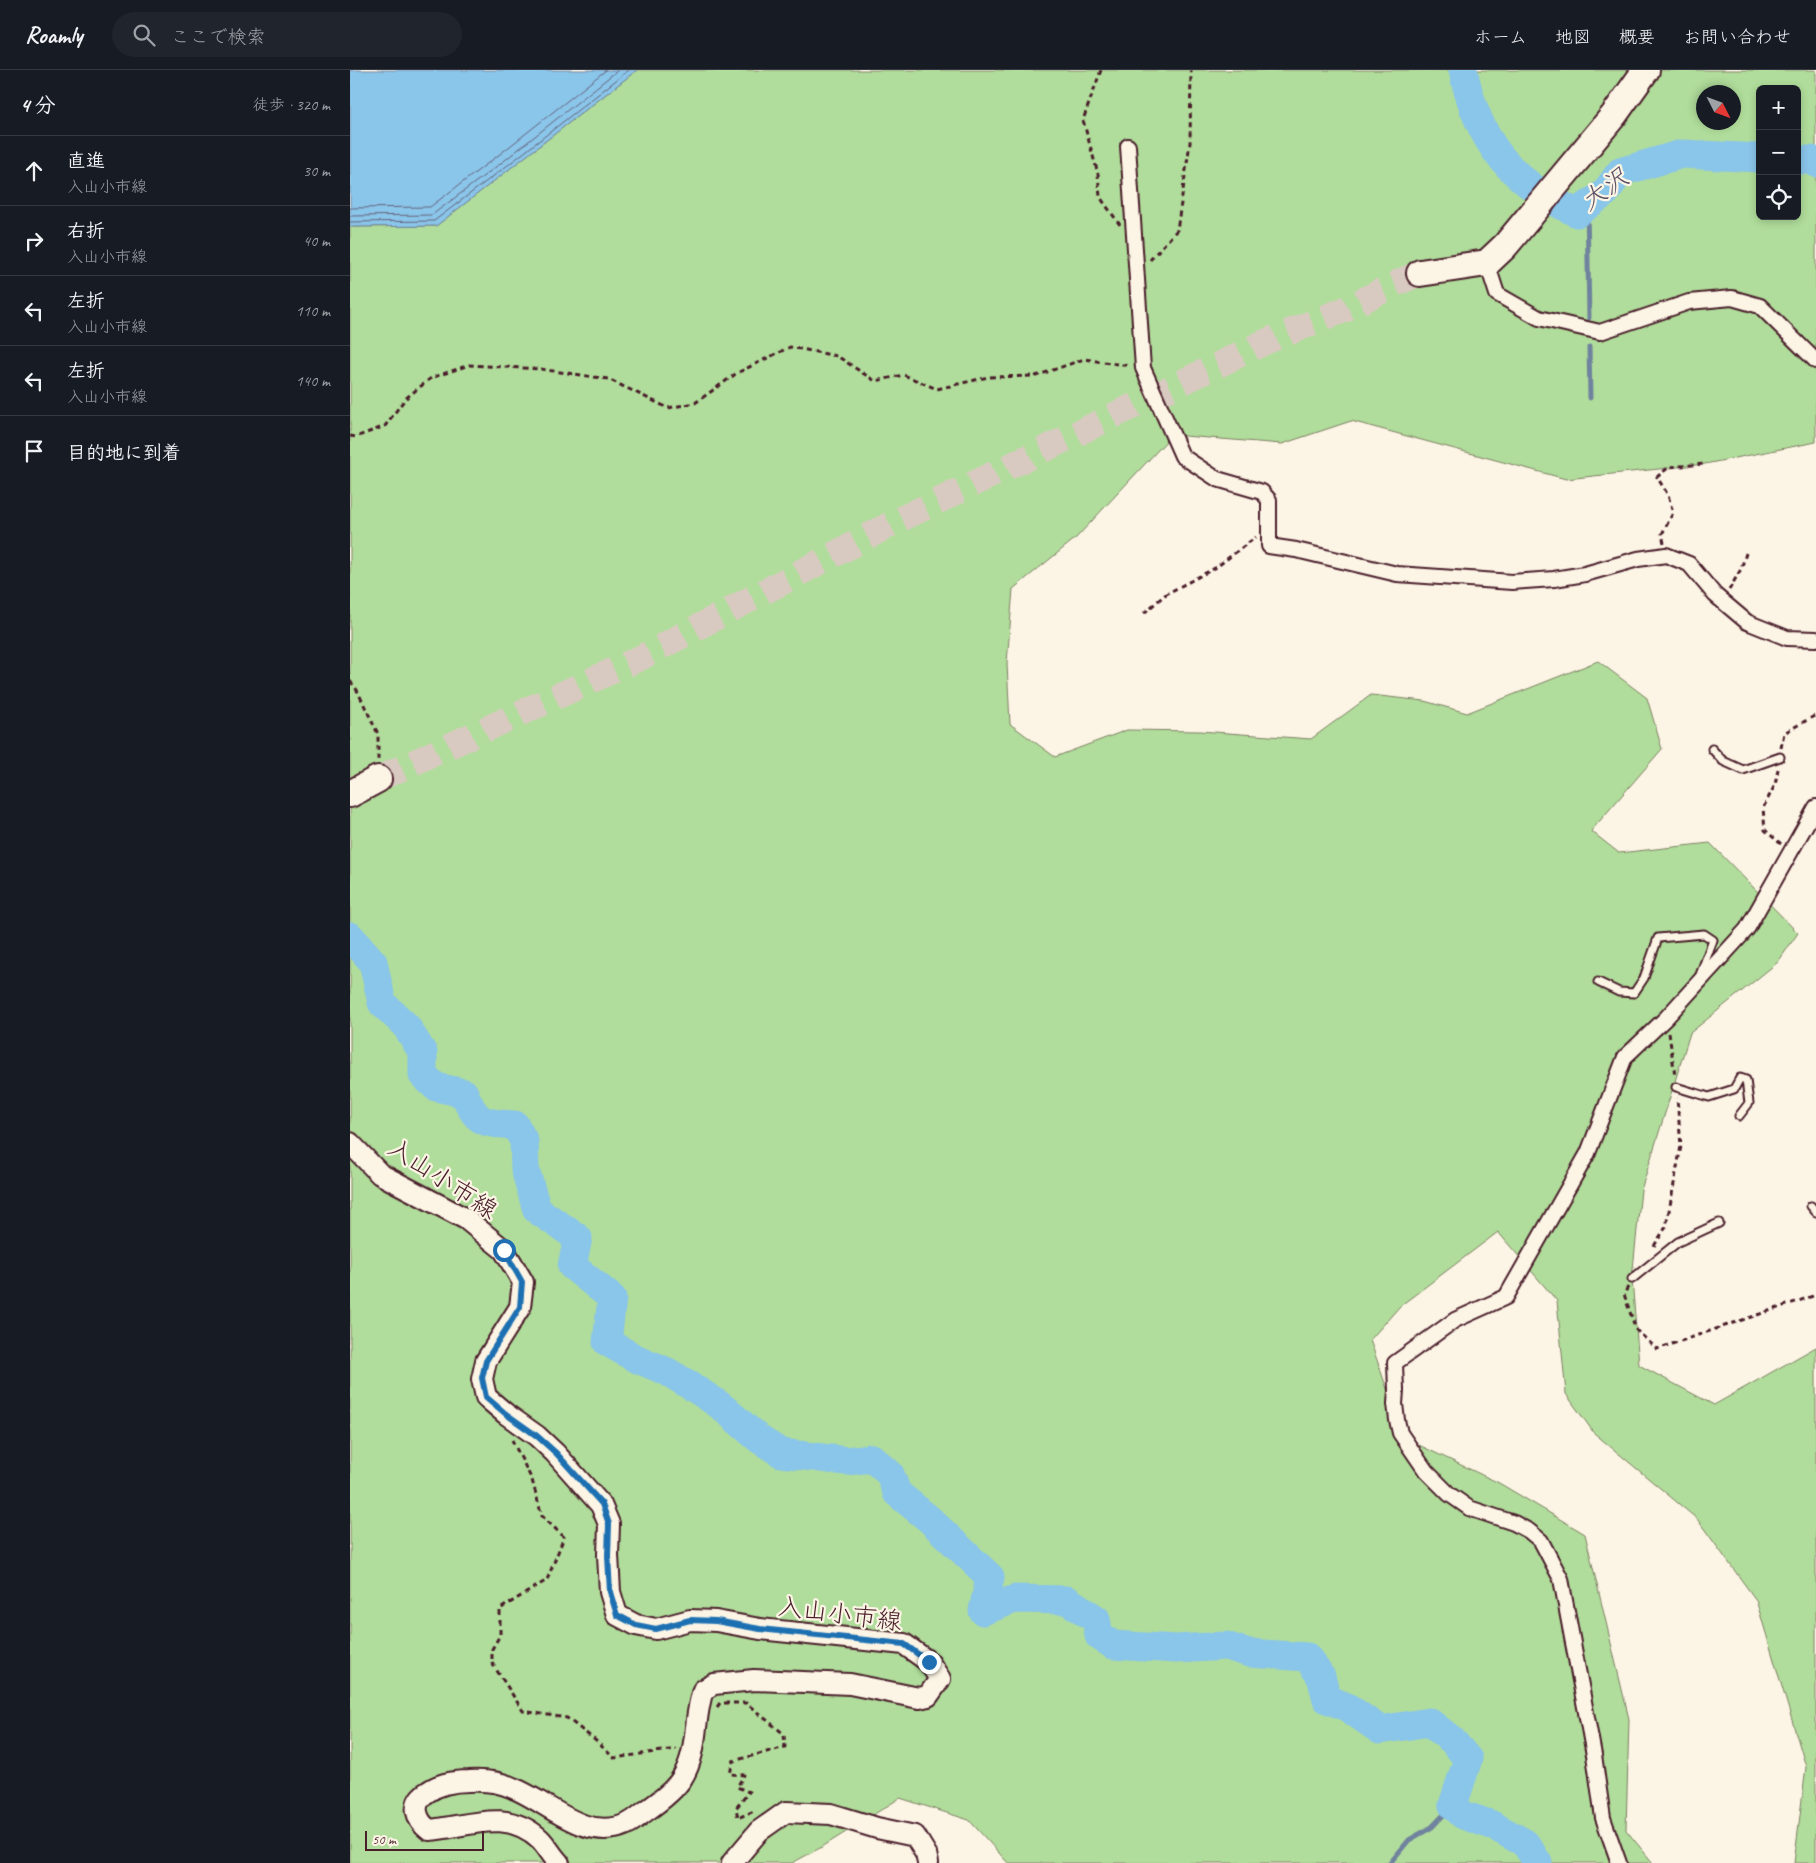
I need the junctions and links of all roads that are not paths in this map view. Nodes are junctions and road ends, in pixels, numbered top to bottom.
1 (1646, 70) edge
2 (1128, 146) dead end
3 (1496, 254) junction
4 (1420, 273) tunnel mouth
5 (1816, 361) edge
6 (1816, 639) edge
7 (1712, 749) dead end
8 (1780, 756) road end
9 (378, 779) tunnel mouth
10 (350, 794) edge
11 (1816, 806) edge
12 (1598, 982) dead end
13 (1696, 985) junction
14 (1676, 1087) dead end
15 (1739, 1116) dead end
16 (350, 1143) edge
17 (1719, 1223) dead end
18 (1632, 1280) dead end
19 (559, 1863) edge
20 (732, 1863) edge
21 (928, 1863) edge
22 (1619, 1863) edge

1 - 3 highway
2 - 6 street
3 - 4 highway
3 - 5 street
7 - 8 lane
9 - 10 highway
11 - 13 street
12 - 13 lane
13 - 22 street
14 - 15 lane
16 - 19 main road, 入山小市線
17 - 18 lane
20 - 21 main road

